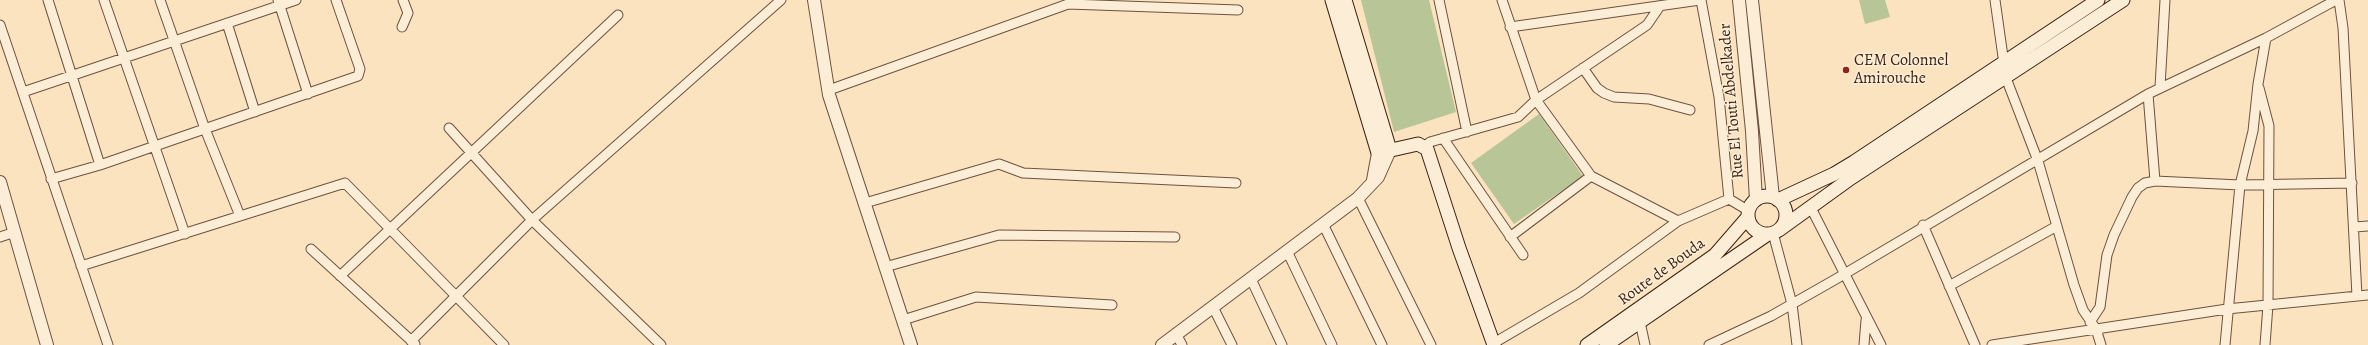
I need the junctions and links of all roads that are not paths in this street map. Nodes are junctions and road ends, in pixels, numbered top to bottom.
1 (48, 0) edge
2 (104, 0) edge
3 (160, 0) edge
4 (296, 0) edge
5 (336, 0) edge
6 (404, 0) edge
7 (781, 0) edge
8 (814, 0) edge
9 (1332, 0) edge
10 (1345, 0) edge
11 (1439, 0) edge
12 (1502, 0) edge
13 (1700, 0) edge
14 (1739, 0) edge
15 (1752, 0) edge
16 (1995, 0) edge
17 (2098, 0) edge
18 (2123, 0) edge
19 (2165, 0) edge
20 (2338, 0) edge
21 (279, 3) edge
22 (1660, 6) junction
23 (1238, 10) dead end
24 (618, 15) dead end
25 (227, 23) junction
26 (0, 25) edge
27 (1510, 26) junction
28 (402, 27) dead end
29 (2266, 38) junction
30 (173, 41) junction
31 (124, 58) junction
32 (2003, 63) junction
33 (1583, 68) junction
34 (73, 75) junction
35 (2006, 78) junction
36 (2258, 84) junction
37 (2160, 87) junction
38 (829, 90) junction
39 (23, 92) junction
40 (308, 94) junction
41 (2148, 94) junction
42 (1536, 100) junction
43 (1690, 110) dead end
44 (255, 112) junction
45 (449, 128) dead end
46 (205, 129) junction
47 (1467, 132) junction
48 (1443, 138) junction
49 (155, 146) junction
50 (1425, 146) junction
51 (471, 152) junction
52 (1384, 152) junction
53 (2038, 161) junction
54 (100, 164) junction
55 (1591, 176) junction
56 (52, 179) junction
57 (2154, 181) junction
58 (0, 182) edge
59 (2352, 182) junction
60 (1236, 183) dead end
61 (2270, 184) junction
62 (2240, 185) junction
63 (1358, 198) junction
64 (1776, 198) junction
65 (1729, 200) junction
66 (864, 203) junction
67 (1810, 206) junction
68 (1751, 209) junction
69 (240, 216) junction
70 (532, 220) junction
71 (1678, 221) junction
72 (1323, 224) junction
73 (1923, 226) junction
74 (2057, 226) junction
75 (2368, 226) edge
76 (2355, 227) junction
77 (390, 229) junction
78 (15, 232) junction
79 (1773, 232) junction
80 (185, 234) junction
81 (0, 237) edge
82 (1175, 237) dead end
83 (1510, 237) junction
84 (311, 249) dead end
85 (1287, 251) junction
86 (1523, 255) dead end
87 (81, 266) junction
88 (885, 267) junction
89 (1845, 274) junction
90 (340, 276) junction
91 (1250, 279) junction
92 (1949, 286) junction
93 (2368, 295) edge
94 (2357, 296) junction
95 (455, 297) junction
96 (1792, 304) junction
97 (1112, 305) dead end
98 (2268, 305) junction
99 (1213, 307) junction
100 (2227, 308) junction
101 (903, 320) junction
102 (1866, 320) junction
103 (1640, 322) junction
104 (2093, 325) junction
105 (1179, 340) edge
106 (413, 343) edge
107 (1494, 344) edge
108 (47, 345) edge
109 (108, 345) edge
110 (504, 345) edge
111 (661, 345) edge
112 (911, 345) edge
113 (1162, 345) edge
114 (1232, 345) edge
115 (1282, 345) edge
116 (1332, 345) edge
117 (1382, 345) edge
118 (1431, 345) edge
119 (1587, 345) edge
120 (1606, 345) edge
121 (1645, 345) edge
122 (1709, 345) edge
123 (1797, 345) edge
124 (1864, 345) edge
125 (1881, 345) edge
126 (1975, 345) edge
127 (1992, 345) edge
128 (2101, 345) edge
129 (2225, 345) edge
130 (2265, 345) edge

1 - 34 street
2 - 31 street
3 - 30 street
4 - 21 street
5 - 40 street
6 - 28 street
7 - 70 street
8 - 38 street
9 - 52 main road
10 - 52 main road
11 - 47 street
12 - 27 street
13 - 22 street
13 - 65 street
14 - 68 street, Rue El Touti Abdelkader
15 - 64 street, Rue El Touti Abdelkader
16 - 32 street
17 - 32 main road
18 - 35 main road, Route de Bouda
19 - 37 street
20 - 29 street
20 - 59 street
21 - 25 street
21 - 40 street
22 - 27 street
22 - 33 street
23 - 38 street
24 - 51 street
25 - 30 street
25 - 44 street
26 - 39 street
27 - 42 street
29 - 36 street
29 - 37 street
30 - 31 street
30 - 46 street
31 - 34 street
31 - 49 street
32 - 35 street
32 - 64 main road
33 - 42 street
33 - 43 street
34 - 39 street
34 - 54 street
35 - 53 street
35 - 67 main road, Route de Bouda
36 - 61 street
36 - 62 street
37 - 41 street
38 - 66 street
39 - 56 street
40 - 44 street
41 - 53 street
41 - 57 street
42 - 47 street
42 - 55 street
44 - 46 street
45 - 51 street
46 - 49 street
46 - 69 street
47 - 48 street
48 - 50 street
48 - 83 street
49 - 54 street
49 - 80 street
50 - 52 main road
50 - 107 main road
51 - 70 street
51 - 77 street
52 - 63 street
53 - 73 street
53 - 74 street
54 - 56 street
55 - 71 street
55 - 83 street
56 - 87 street
57 - 62 street
57 - 104 street
58 - 78 street
59 - 61 street
59 - 76 street
60 - 66 street
61 - 62 street
61 - 98 street
62 - 100 street
63 - 72 street
63 - 118 street
64 - 68 main road
64 - 79 main road
65 - 68 street
65 - 71 street
66 - 88 street
67 - 79 main road, Route de Bouda
67 - 89 street
68 - 79 main road
68 - 119 main road, Route de Bouda
69 - 77 street
69 - 80 street
70 - 95 street
70 - 111 street
71 - 107 street
72 - 85 street
72 - 117 street
73 - 89 street
73 - 92 street
74 - 92 street
74 - 104 street
75 - 76 street
76 - 94 street
77 - 90 street
77 - 95 street
78 - 81 street
78 - 108 street
79 - 96 street
79 - 103 main road, Route de Bouda
80 - 87 street
82 - 88 street
83 - 86 street
84 - 90 street
85 - 91 street
85 - 116 street
87 - 109 street
88 - 101 street
89 - 96 street
89 - 102 street
90 - 106 street
91 - 99 street
91 - 115 street
92 - 126 street
93 - 94 street
94 - 98 street
95 - 106 street
95 - 110 street
96 - 122 street
96 - 123 street
97 - 101 street
98 - 100 street
98 - 130 street
99 - 105 street
99 - 114 street
100 - 104 street
100 - 129 street
101 - 112 street
102 - 124 street
102 - 125 street
103 - 120 main road, Route de Bouda
103 - 121 street
104 - 127 street
104 - 128 street
105 - 113 street

